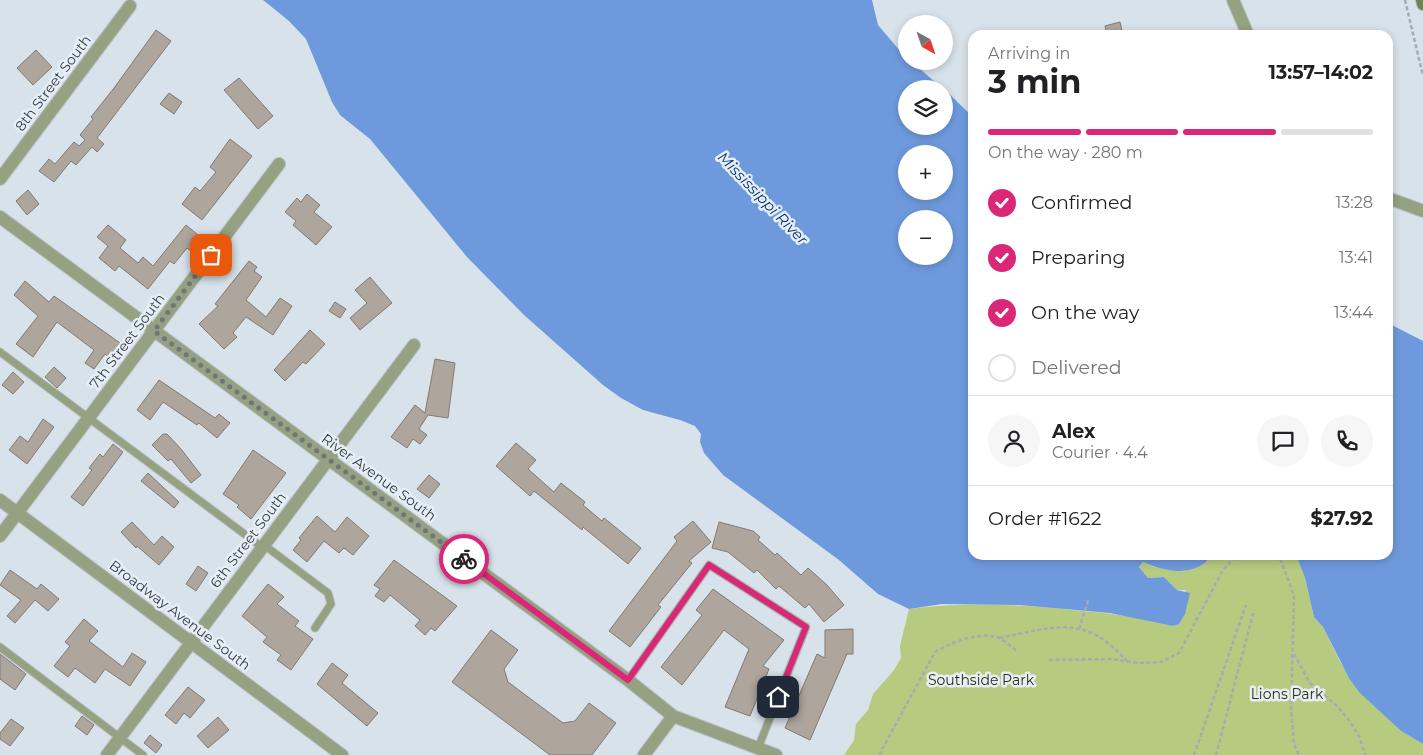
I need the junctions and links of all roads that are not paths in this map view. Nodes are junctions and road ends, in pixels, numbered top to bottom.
1 (1233, 0) edge
2 (1422, 0) edge
3 (1423, 4) edge
4 (130, 6) dead end
5 (1246, 30) edge
6 (279, 164) dead end
7 (0, 179) edge
8 (1393, 200) edge
9 (1423, 211) edge
10 (0, 217) edge
11 (154, 331) junction
12 (414, 345) dead end
13 (0, 352) edge
14 (88, 418) junction
15 (328, 458) junction
16 (0, 500) edge
17 (18, 513) junction
18 (0, 536) edge
19 (263, 546) junction
20 (315, 628) dead end
21 (190, 642) junction
22 (0, 647) edge
23 (628, 680) junction
24 (674, 716) junction
25 (120, 738) junction
26 (758, 748) junction
27 (108, 755) edge
28 (143, 755) edge
29 (342, 755) edge
30 (644, 755) edge
31 (776, 755) edge

1 - 5 street
2 - 3 main road
4 - 7 street, 8th Street South
6 - 11 street, 7th Street South
8 - 9 street
10 - 11 street, River Avenue South
11 - 14 street, 7th Street South
11 - 15 street, River Avenue South
12 - 15 street, 6th Street South
13 - 14 lane
14 - 17 street, 7th Street South
14 - 19 lane
15 - 19 street, 6th Street South
15 - 23 street, River Avenue South
16 - 17 street, Broadway Avenue South
17 - 18 street, 7th Street South
17 - 21 street, Broadway Avenue South
19 - 20 lane
19 - 21 street, 6th Street South
21 - 25 street, 6th Street South
21 - 29 street, Broadway Avenue South
22 - 25 lane
23 - 24 street, River Avenue South
23 - 26 lane
24 - 26 street, River Avenue South
24 - 30 street
25 - 27 street, 6th Street South
25 - 28 lane
26 - 31 street, River Avenue South

